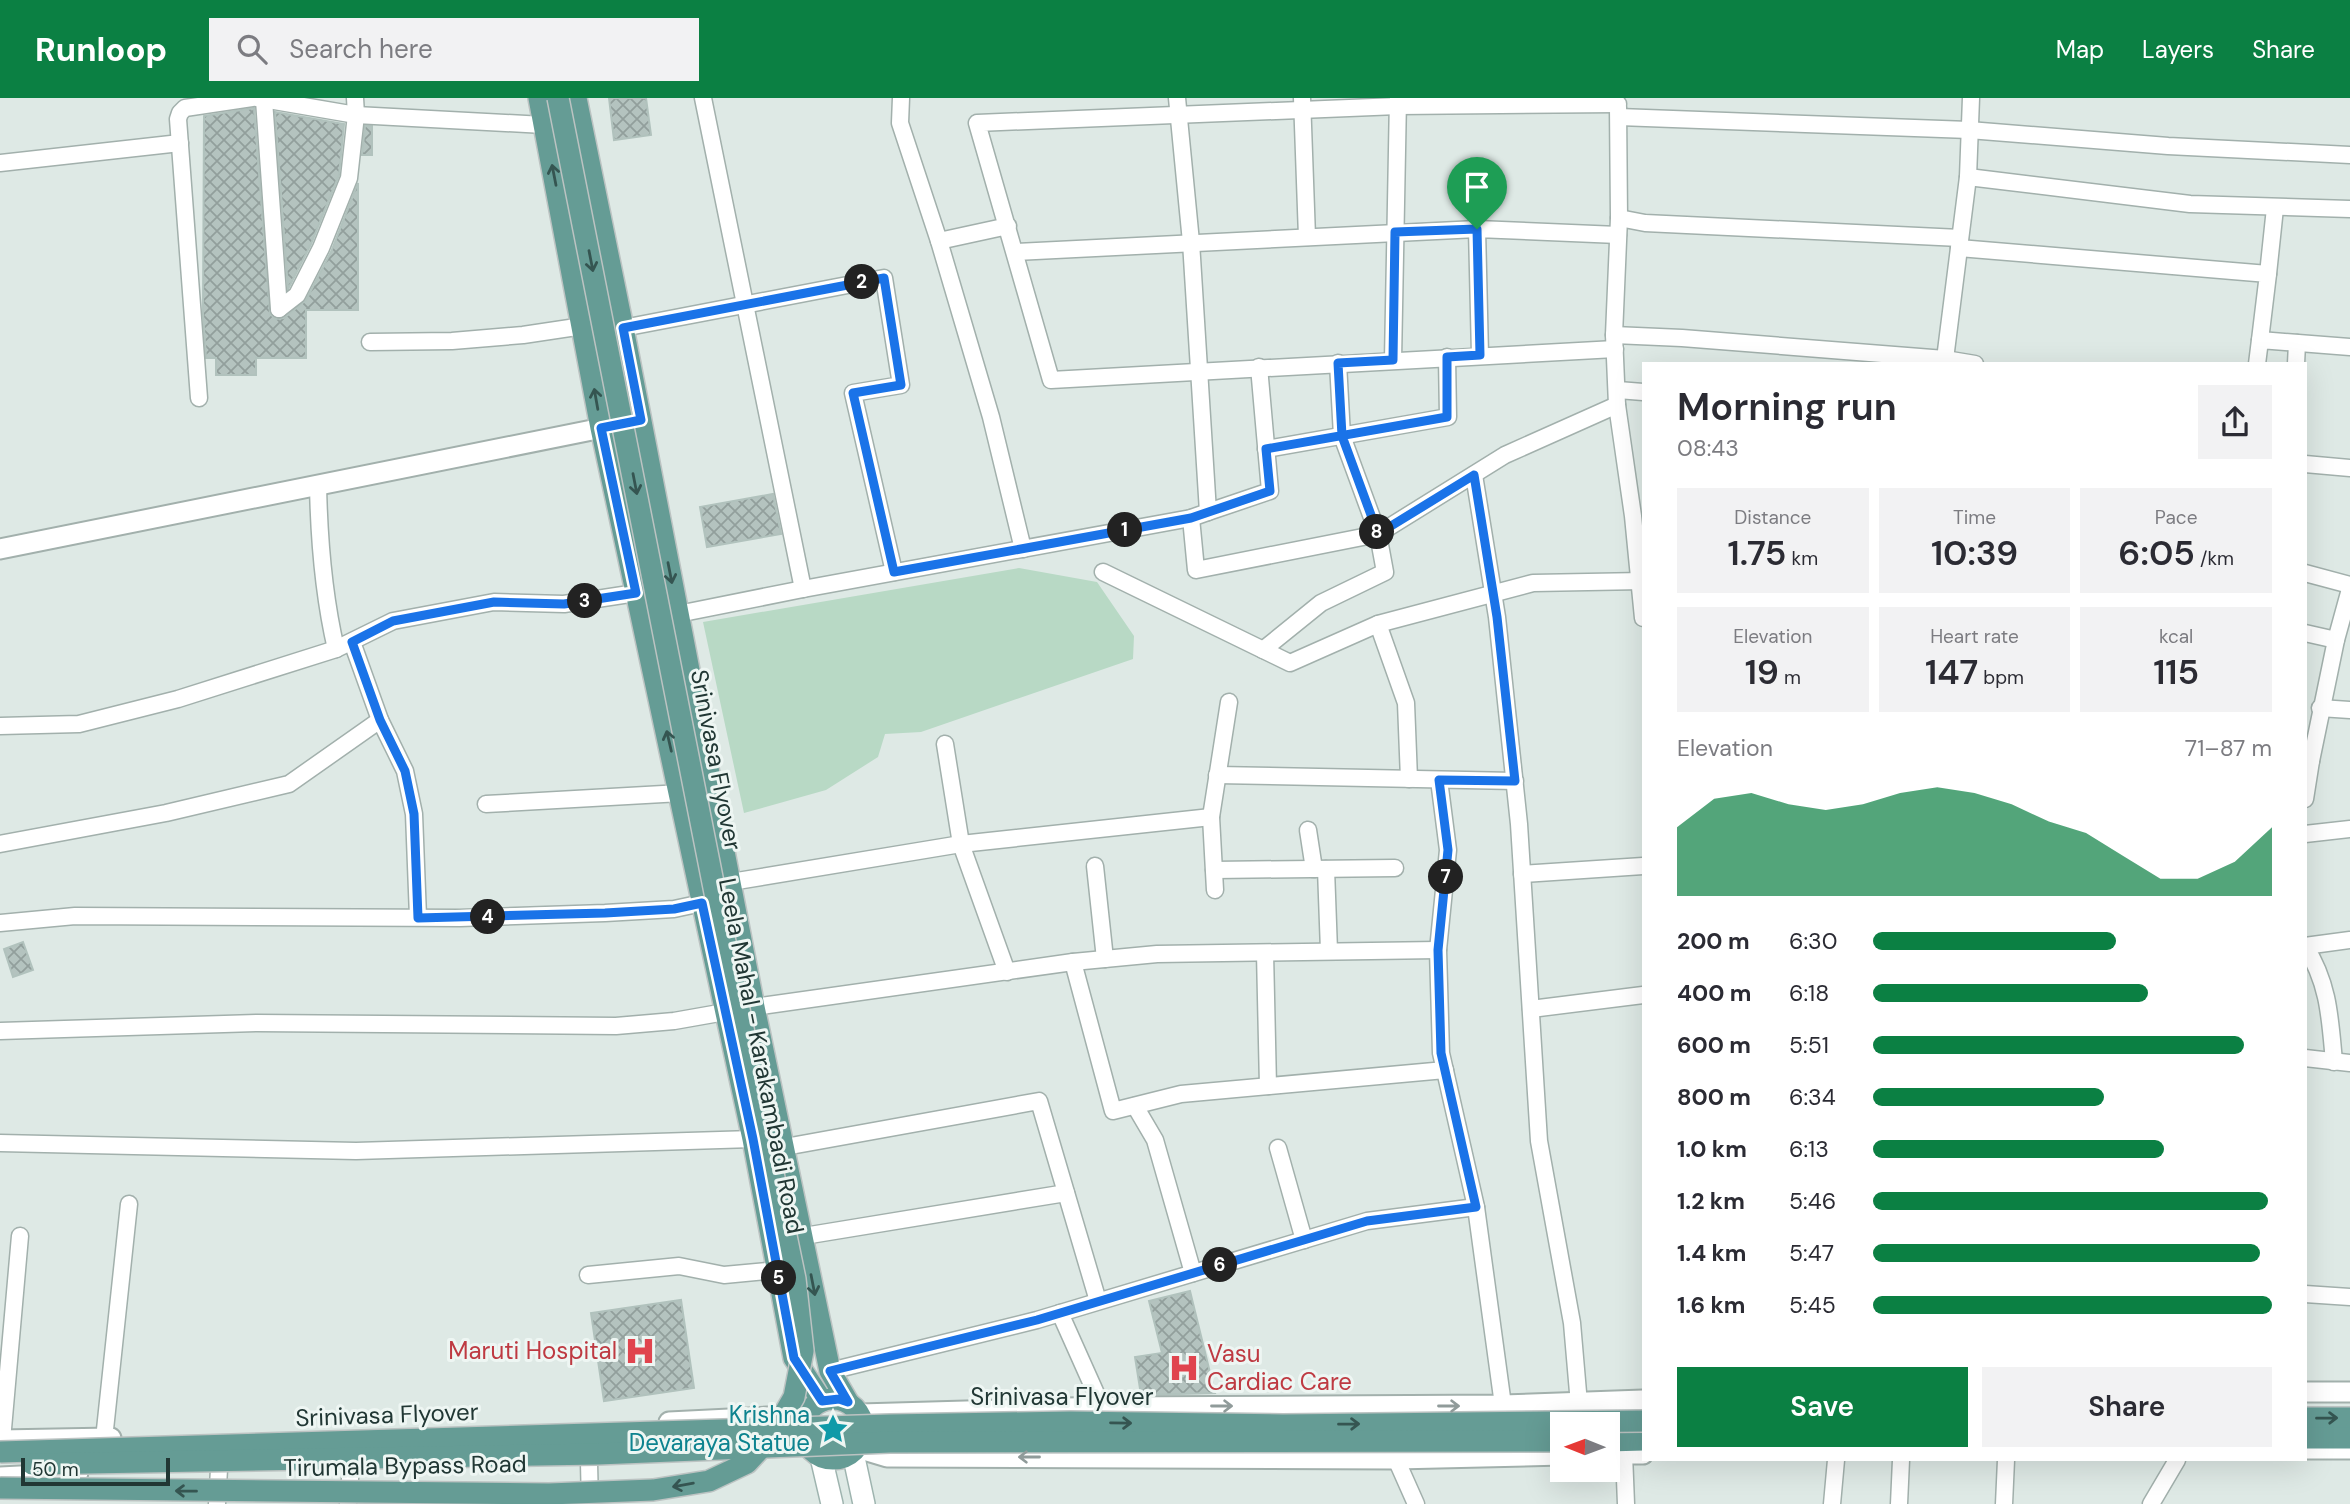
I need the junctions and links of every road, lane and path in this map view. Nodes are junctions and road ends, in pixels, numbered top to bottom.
1 (355, 98) edge
2 (539, 98) edge
3 (558, 98) edge
4 (576, 98) edge
5 (703, 98) edge
6 (901, 98) edge
7 (1971, 98) edge
8 (258, 99) edge
9 (1398, 102) edge
10 (1302, 104) edge
11 (1177, 106) edge
12 (1618, 106) edge
13 (356, 115) junction
14 (544, 125) junction
15 (1969, 130) junction
16 (180, 143) junction
17 (2350, 155) edge
18 (0, 163) edge
19 (1968, 177) junction
20 (2275, 208) junction
21 (2350, 209) edge
22 (1619, 218) junction
23 (1008, 226) junction
24 (1477, 229) junction
25 (1395, 232) junction
26 (1618, 235) junction
27 (1307, 237) junction
28 (939, 241) junction
29 (1191, 242) junction
30 (1960, 243) junction
31 (1015, 251) junction
32 (2268, 274) junction
33 (746, 305) junction
34 (583, 326) junction
35 (623, 328) junction
36 (2260, 340) junction
37 (370, 342) dead end
38 (1614, 342) junction
39 (2297, 343) junction
40 (2350, 347) edge
41 (1480, 355) junction
42 (1447, 357) junction
43 (1945, 359) junction
44 (1393, 360) junction
45 (1963, 362) edge
46 (2257, 362) edge
47 (2296, 362) edge
48 (1338, 363) junction
49 (1259, 367) junction
50 (1198, 372) junction
51 (1642, 392) edge
52 (199, 398) dead end
53 (1618, 398) junction
54 (641, 420) junction
55 (601, 428) junction
56 (1342, 436) junction
57 (1266, 449) junction
58 (2307, 464) edge
59 (2350, 468) edge
60 (1474, 475) junction
61 (318, 484) junction
62 (1208, 512) junction
63 (1638, 516) edge
64 (1191, 518) junction
65 (1378, 534) junction
66 (0, 549) edge
67 (1023, 549) junction
68 (894, 572) junction
69 (1104, 572) dead end
70 (2307, 574) edge
71 (1642, 581) edge
72 (2350, 587) edge
73 (803, 589) junction
74 (636, 593) junction
75 (1493, 593) junction
76 (678, 614) junction
77 (1378, 624) junction
78 (2307, 633) edge
79 (2336, 640) junction
80 (352, 642) junction
81 (337, 649) junction
82 (1263, 650) junction
83 (1228, 702) dead end
84 (2320, 708) junction
85 (2350, 710) edge
86 (380, 720) junction
87 (0, 726) edge
88 (945, 744) dead end
89 (2308, 759) edge
90 (1217, 775) junction
91 (1409, 779) junction
92 (1439, 780) junction
93 (1515, 781) junction
94 (681, 793) junction
95 (486, 804) dead end
96 (1211, 817) junction
97 (2350, 829) edge
98 (1308, 830) dead end
99 (2307, 834) edge
100 (0, 844) edge
101 (961, 844) junction
102 (1095, 866) dead end
103 (1642, 866) edge
104 (1395, 868) dead end
105 (1320, 869) junction
106 (1214, 870) junction
107 (1522, 874) junction
108 (731, 882) junction
109 (1215, 890) dead end
110 (702, 903) junction
111 (418, 918) junction
112 (0, 923) edge
113 (2350, 940) edge
114 (2307, 946) edge
115 (2307, 949) edge
116 (1438, 950) junction
117 (1329, 951) junction
118 (1265, 953) junction
119 (1105, 959) junction
120 (1073, 962) junction
121 (1007, 972) junction
122 (1642, 995) edge
123 (754, 1007) junction
124 (1531, 1009) junction
125 (725, 1012) junction
126 (0, 1031) edge
127 (2307, 1059) edge
128 (2342, 1062) edge
129 (1445, 1070) junction
130 (1268, 1086) junction
131 (1135, 1106) junction
132 (753, 1139) junction
133 (0, 1143) edge
134 (785, 1147) junction
135 (1278, 1148) dead end
136 (1066, 1193) junction
137 (129, 1204) dead end
138 (1476, 1207) junction
139 (20, 1236) dead end
140 (804, 1236) junction
141 (1304, 1240) junction
142 (777, 1269) junction
143 (1193, 1273) junction
144 (587, 1275) dead end
145 (2307, 1294) edge
146 (2350, 1297) edge
147 (1098, 1301) junction
148 (1060, 1313) junction
149 (830, 1371) junction
150 (2350, 1391) edge
151 (2307, 1392) edge
152 (1642, 1400) edge
153 (1579, 1404) junction
154 (1503, 1405) junction
155 (1102, 1407) junction
156 (814, 1408) junction
157 (854, 1408) junction
158 (2307, 1418) edge
159 (2350, 1418) edge
160 (1642, 1421) edge
161 (2307, 1437) edge
162 (104, 1438) junction
163 (2350, 1438) edge
164 (1642, 1440) edge
165 (1550, 1441) edge
166 (1, 1444) edge
167 (2307, 1449) edge
168 (2350, 1449) edge
169 (855, 1451) junction
170 (1621, 1451) edge
171 (815, 1453) junction
172 (1550, 1455) edge
173 (1396, 1459) junction
174 (1836, 1461) edge
175 (1901, 1461) edge
176 (2006, 1461) edge
177 (2176, 1461) edge
178 (589, 1462) junction
179 (0, 1466) edge
180 (351, 1466) junction
181 (219, 1469) junction
182 (83, 1472) junction
183 (0, 1477) edge
184 (0, 1488) edge
185 (80, 1504) edge
186 (216, 1504) edge
187 (348, 1504) edge
188 (590, 1504) edge
189 (832, 1504) edge
190 (864, 1504) edge
191 (1416, 1504) edge
192 (1626, 1504) edge
193 (1832, 1504) edge
194 (1899, 1504) edge
195 (2004, 1504) edge
196 (2151, 1504) edge

1 - 13 street
2 - 14 main road, Leela Mahal - Karakambadi Road
3 -> 184 main road, Srinivasa Flyover, bridge
4 - 35 main road, Leela Mahal - Karakambadi Road
5 - 33 street
6 - 28 street
7 - 15 street
8 - 13 street
8 - 13 street
8 - 16 street
9 - 10 street
9 - 12 street
9 - 25 street
10 - 11 street
10 - 27 street
11 - 23 street
11 - 29 street
12 - 15 street
12 - 22 street
13 - 14 street
34 -> 14 main road, Leela Mahal - Karakambadi Road
15 - 17 street
15 - 19 street
16 - 18 street
16 - 52 street
19 - 20 street
19 - 30 street
20 - 21 street
20 - 32 street
22 - 26 street
22 - 30 street
23 - 28 street
23 - 31 street
24 - 25 street
24 - 26 street
24 - 41 street
25 - 27 street
25 - 44 street
26 - 38 street
27 - 29 street
28 - 67 street
29 - 31 street
29 - 50 street
30 - 32 street
30 - 43 street
31 - 50 street
32 - 36 street
33 - 35 street
33 - 68 street
33 - 73 street
34 - 37 street
55 -> 34 main road, Leela Mahal - Karakambadi Road
35 - 54 main road, Leela Mahal - Karakambadi Road
36 - 39 street
36 - 46 street
38 - 41 street
38 - 43 street
38 - 53 street
39 - 40 street
39 - 47 street
41 - 42 street
42 - 44 street
42 - 56 street
43 - 45 street
44 - 48 street
48 - 49 street
48 - 56 street
49 - 50 street
49 - 57 street
50 - 62 street
51 - 53 street
53 - 60 street
53 - 63 street
54 - 55 street
54 -> 76 main road, Leela Mahal - Karakambadi Road
55 - 61 street
55 - 74 main road, Leela Mahal - Karakambadi Road
56 - 57 street
56 - 65 street
57 - 62 street
58 - 59 street
60 - 65 street
60 - 75 street
61 - 66 street
61 - 81 street
62 - 64 street
63 - 71 street
64 - 65 street
64 - 67 street
65 - 82 street
67 - 68 street
68 - 73 street
69 - 82 street
70 - 72 street
71 - 75 street
72 - 79 street
73 - 76 street
74 - 80 street
94 -> 74 main road, Leela Mahal - Karakambadi Road
75 - 77 street
75 - 93 street
76 - 108 main road, Leela Mahal - Karakambadi Road
77 - 82 street
77 - 91 street
78 - 79 street
79 - 84 street
80 - 81 street
80 - 86 street
81 - 87 street
83 - 90 street
84 - 85 street
84 - 89 street
86 - 100 street
86 - 111 street
88 - 101 street
90 - 91 street
90 - 96 street
91 - 92 street
92 - 93 street
92 - 116 street
93 - 107 street
94 - 95 street
94 - 110 main road, Leela Mahal - Karakambadi Road
96 - 101 street
96 - 106 street
97 - 99 street
98 - 105 street
101 - 108 street
101 - 121 street
102 - 119 street
103 - 107 street
104 - 105 street
105 - 106 street
105 - 117 street
106 - 109 street
107 - 124 street
108 - 123 main road, Leela Mahal - Karakambadi Road
110 - 111 street
110 - 125 main road, Leela Mahal - Karakambadi Road
111 - 112 street
113 - 114 street
115 - 128 street
116 - 117 street
116 - 129 street
117 - 118 street
118 - 119 street
118 - 130 street
119 - 120 street
120 - 121 street
120 - 131 street
121 - 123 street
122 - 124 street
123 - 134 main road, Leela Mahal - Karakambadi Road
124 - 153 street
125 - 126 street
125 - 132 main road, Leela Mahal - Karakambadi Road
127 - 128 street
129 - 130 street
129 - 138 street
130 - 131 street
131 - 143 street
132 - 133 street
132 - 142 main road, Leela Mahal - Karakambadi Road
134 - 136 street
134 - 140 main road, Leela Mahal - Karakambadi Road
135 - 141 street
136 - 140 street
136 - 147 street
137 - 162 street
138 - 141 street
138 - 154 street
139 - 166 street
140 -> 149 main road, Leela Mahal - Karakambadi Road
141 - 143 street
142 - 144 street
142 - 156 main road, Leela Mahal - Karakambadi Road
143 - 147 street
145 - 146 street
147 - 148 street
148 - 149 street
148 - 155 street
149 - 157 main road, Leela Mahal - Karakambadi Road
150 - 151 street
152 - 153 street
153 - 154 street
155 -> 154 street
155 - 157 street
156 - 157 main road
156 - 162 street, Tirumala Bypass Road
156 - 171 main road
157 - 169 main road
158 -> 159 main road
166 -> 160 main road, Srinivasa Flyover, bridge
161 - 163 main road
162 - 166 street, Tirumala Bypass Road
164 - 170 main road
165 - 179 main road, Srinivasa Flyover, bridge
167 - 168 street
169 - 171 main road
173 -> 169 street
169 - 190 main road
170 - 192 street
171 - 178 street, Tirumala Bypass Road
171 - 189 main road
172 - 173 street
173 - 191 street
174 - 193 street
175 - 194 street
176 - 195 street
177 - 196 street
178 - 180 street, Tirumala Bypass Road
178 - 188 street
180 - 181 street, Tirumala Bypass Road
180 - 187 street
181 - 182 street, Tirumala Bypass Road
181 - 186 street
182 - 183 street, Tirumala Bypass Road
182 - 185 street

